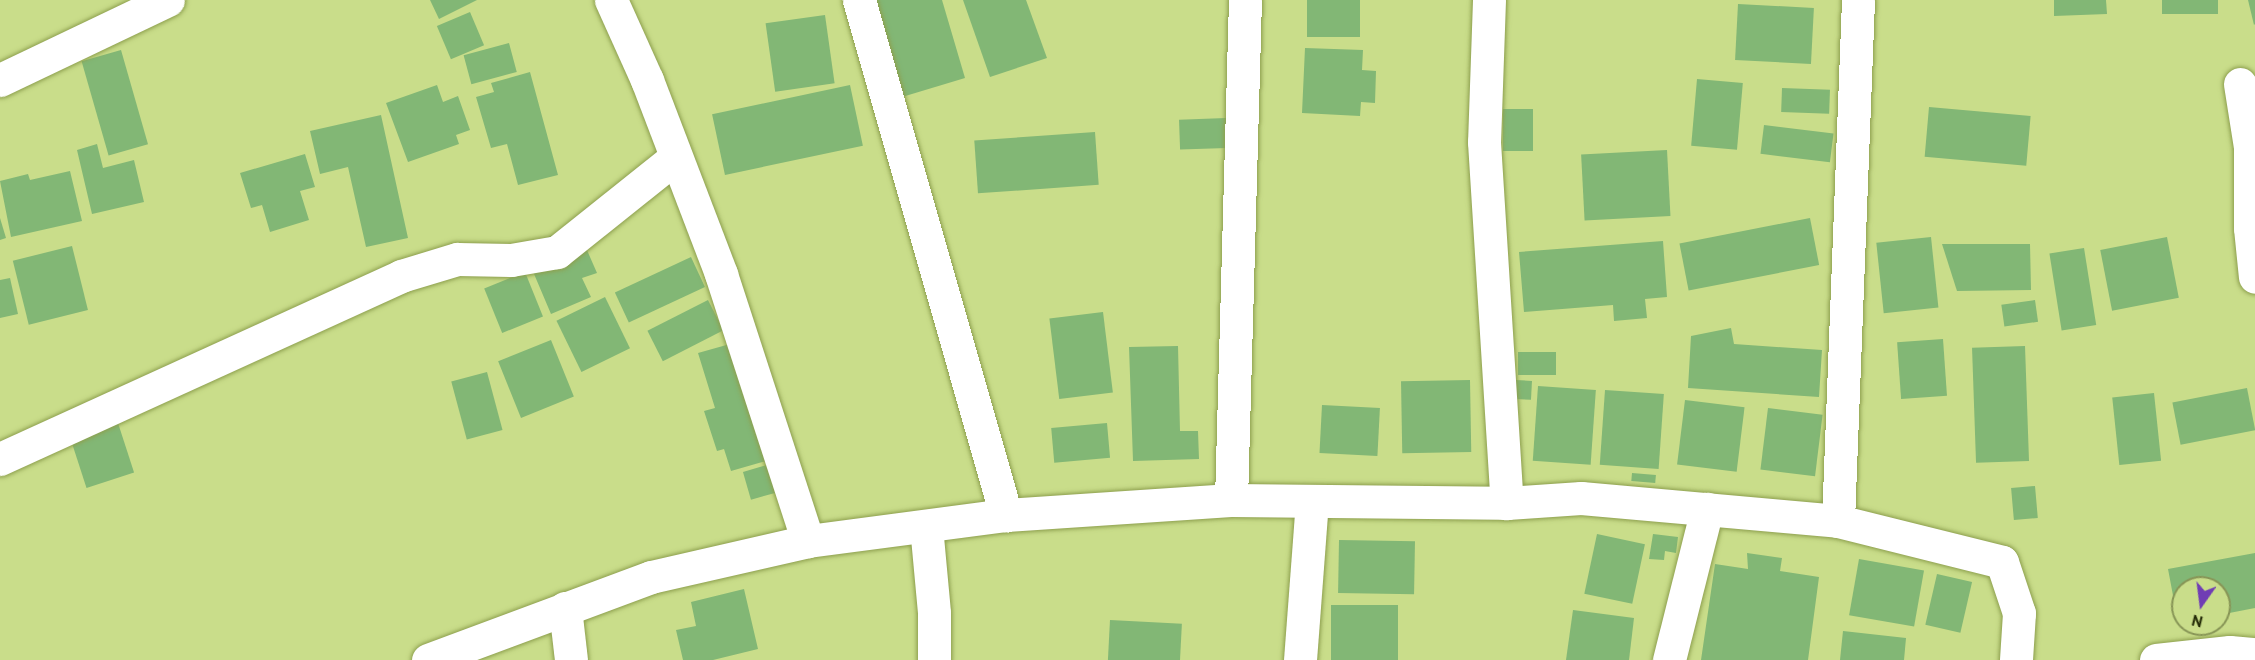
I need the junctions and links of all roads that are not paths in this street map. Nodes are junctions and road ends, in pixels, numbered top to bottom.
1 (168, 0) edge
2 (611, 0) edge
3 (859, 0) edge
4 (1245, 0) edge
5 (1489, 0) edge
6 (1858, 0) edge
7 (0, 80) edge
8 (2240, 84) dead end
9 (676, 157) junction
10 (2255, 277) edge
11 (0, 459) edge
12 (1231, 500) junction
13 (1312, 501) junction
14 (1507, 503) junction
15 (1707, 509) junction
16 (1006, 515) junction
17 (1838, 520) junction
18 (926, 526) junction
19 (808, 541) junction
20 (565, 608) junction
21 (2255, 654) edge
22 (428, 660) edge
23 (571, 660) edge
24 (934, 660) edge
25 (1300, 660) edge
26 (1669, 660) edge
27 (2016, 660) edge
28 (2156, 660) edge

1 - 7 street
2 - 9 street
3 - 16 street
4 - 12 street
5 - 14 street
6 - 17 street
8 - 10 street
9 - 11 street
9 - 19 street
12 - 13 street
12 - 16 street
13 - 14 street
13 - 25 street
14 - 15 street
15 - 17 street
15 - 26 street
16 - 18 street
17 - 27 street
18 - 19 street
18 - 24 street
19 - 20 street
20 - 22 street
20 - 23 street
21 - 28 street

